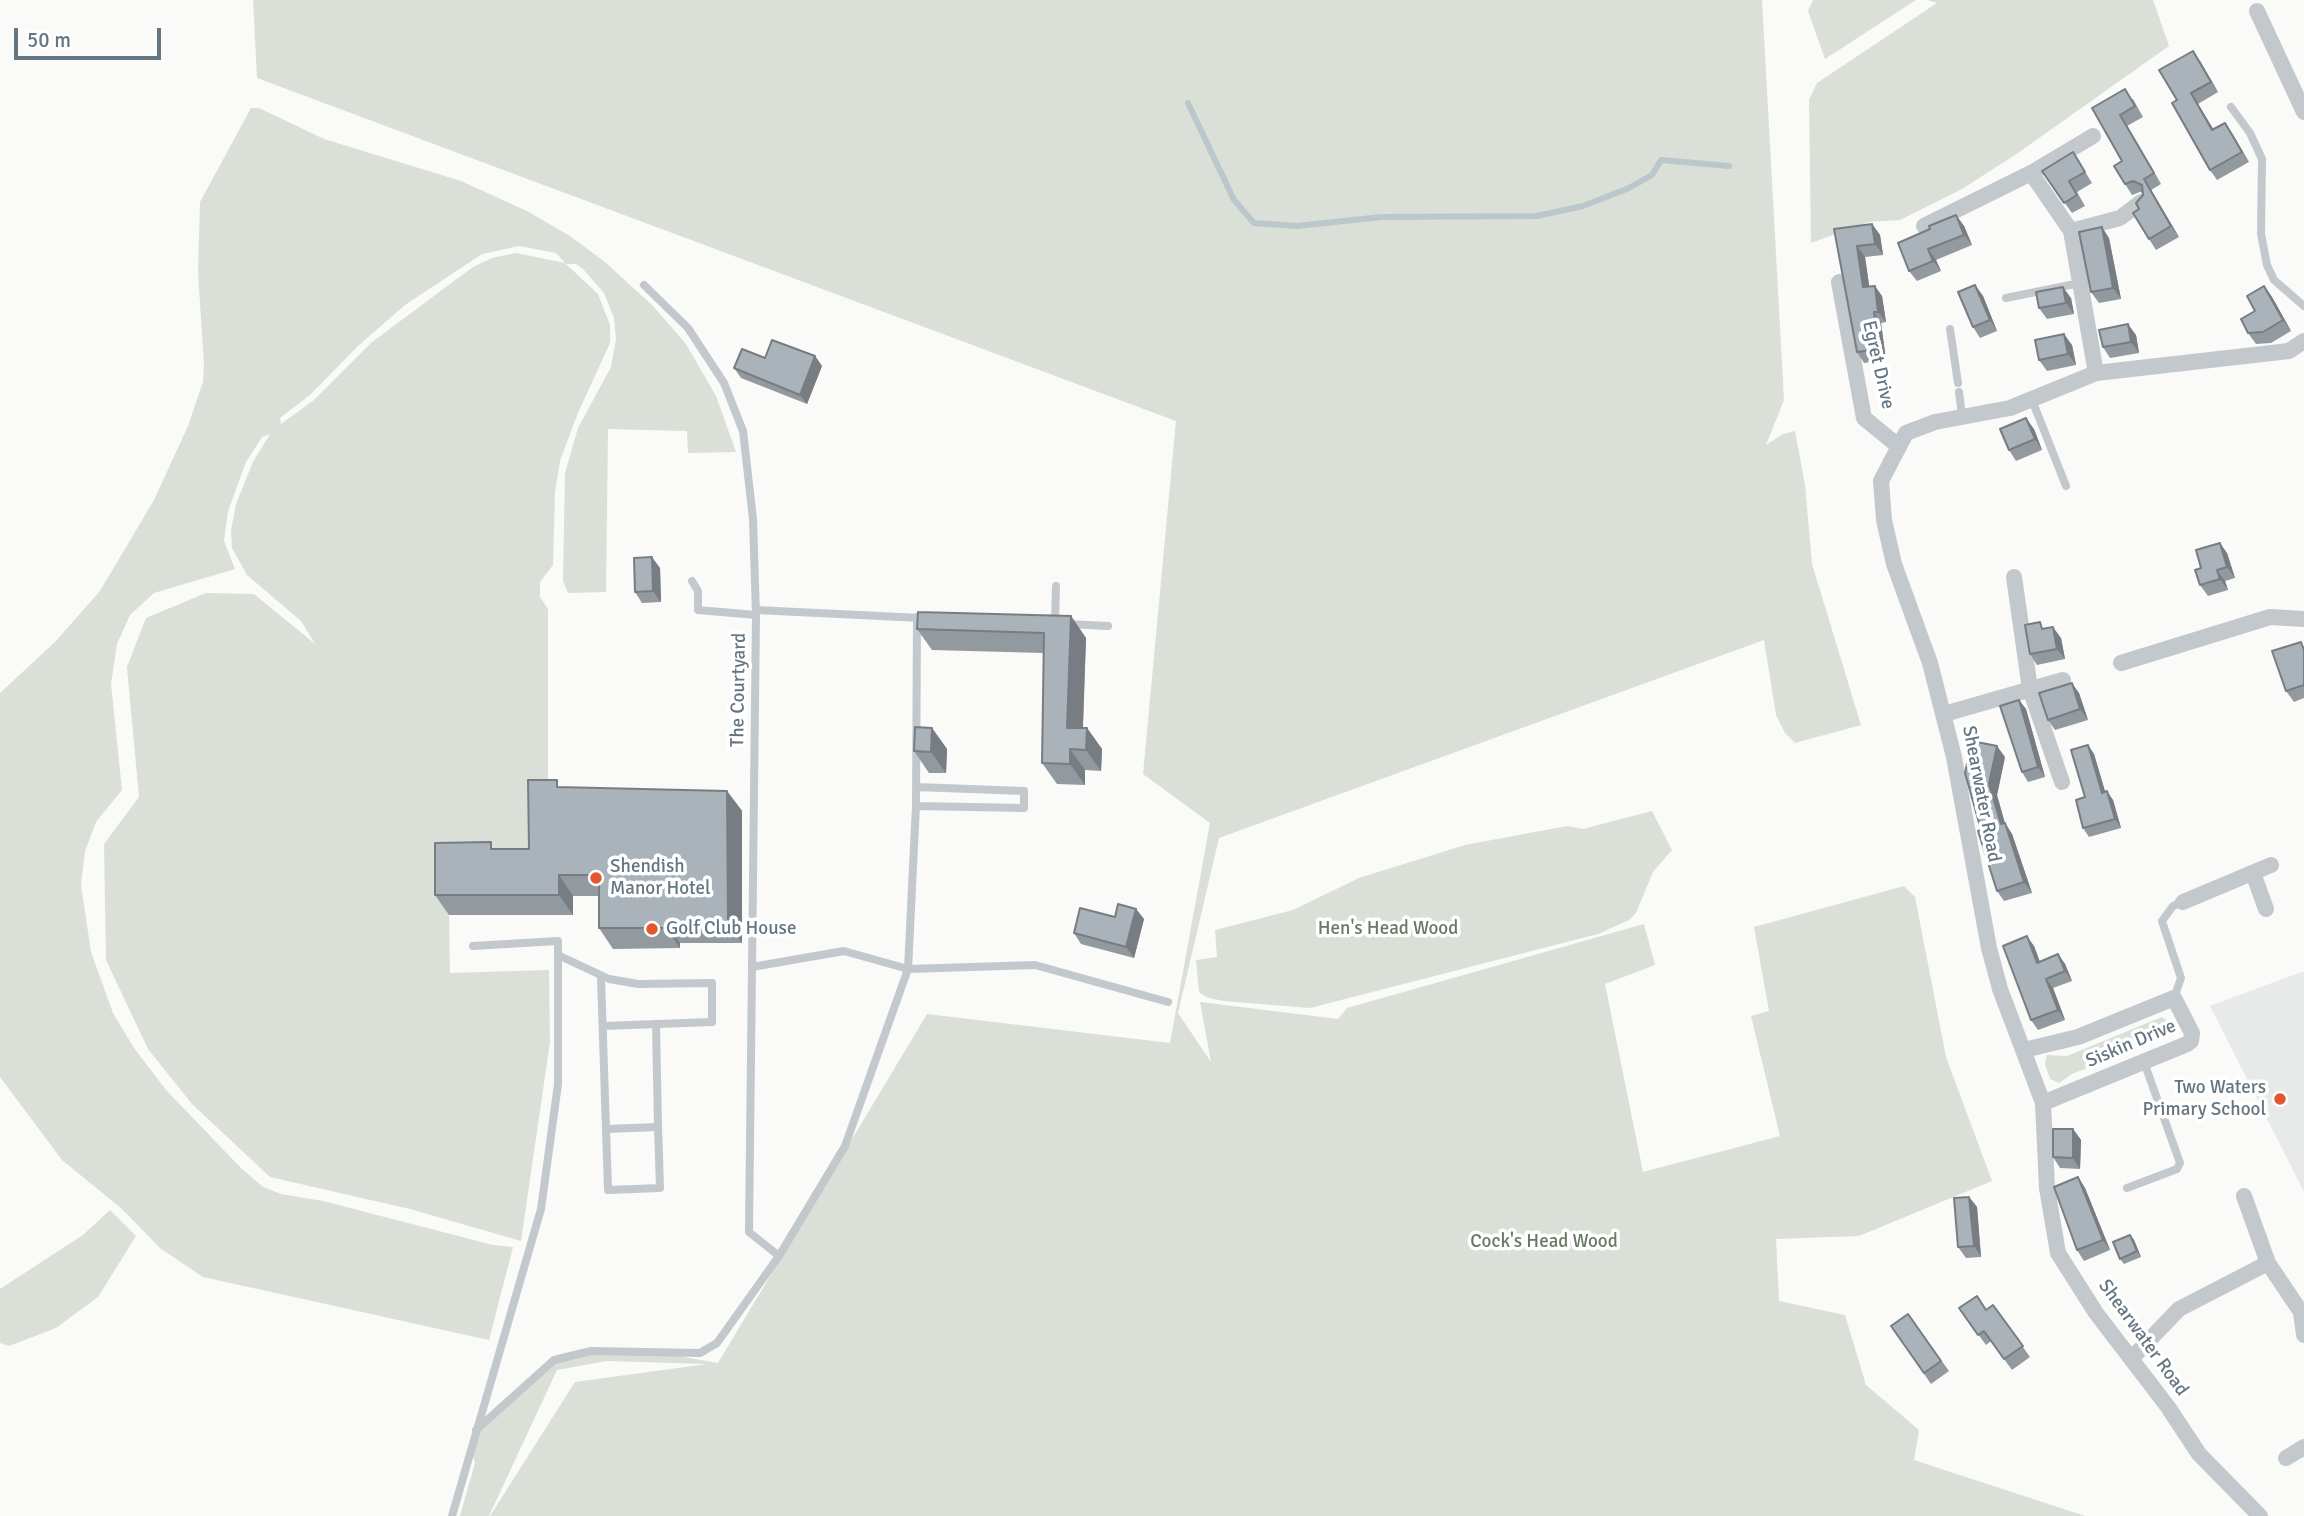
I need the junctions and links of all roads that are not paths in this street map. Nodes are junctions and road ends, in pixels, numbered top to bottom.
1 (2257, 11) dead end
2 (2231, 107) dead end
3 (2304, 112) edge
4 (2093, 136) dead end
5 (2031, 173) junction
6 (2141, 202) edge
7 (1924, 226) dead end
8 (2071, 231) junction
9 (1839, 282) edge
10 (2080, 283) junction
11 (645, 285) dead end
12 (2006, 298) dead end
13 (2304, 306) edge
14 (1950, 329) dead end
15 (2304, 341) edge
16 (2096, 373) junction
17 (2032, 400) junction
18 (1962, 415) junction
19 (1897, 445) junction
20 (2066, 486) dead end
21 (2014, 578) dead end
22 (692, 580) dead end
23 (1056, 586) dead end
24 (756, 613) junction
25 (917, 617) junction
26 (931, 618) edge
27 (2304, 618) edge
28 (1041, 623) edge
29 (1055, 624) junction
30 (1108, 626) dead end
31 (2121, 663) dead end
32 (2063, 680) dead end
33 (2030, 689) junction
34 (1944, 713) junction
35 (2062, 782) dead end
36 (916, 787) junction
37 (916, 806) junction
38 (2272, 865) dead end
39 (2253, 873) junction
40 (2183, 902) joint
41 (2266, 909) dead end
42 (472, 946) dead end
43 (560, 956) junction
44 (752, 967) junction
45 (908, 969) junction
46 (601, 977) junction
47 (2174, 998) junction
48 (1168, 1002) dead end
49 (656, 1024) junction
50 (603, 1026) junction
51 (2024, 1050) junction
52 (2144, 1062) junction
53 (2043, 1103) junction
54 (658, 1127) junction
55 (606, 1129) junction
56 (2127, 1188) dead end
57 (2244, 1196) dead end
58 (779, 1256) junction
59 (2268, 1263) junction
60 (2304, 1335) edge
61 (2132, 1358) junction
62 (476, 1430) junction
63 (2304, 1447) edge
64 (2286, 1458) dead end
65 (2257, 1514) edge
66 (452, 1516) edge

1 - 3 street
2 - 13 lane
4 - 5 street
5 - 7 street
5 - 8 street
6 - 8 street
8 - 10 street
9 - 19 street, Egret Drive
10 - 12 lane
10 - 16 street
11 - 24 lane, The Courtyard
14 - 18 lane
15 - 16 street
16 - 17 street
17 - 18 street
17 - 20 lane
18 - 19 street
19 - 34 street, Shearwater Road
21 - 33 street
22 - 24 lane
23 - 29 lane
24 - 25 lane
24 - 44 lane, The Courtyard
25 - 26 lane
25 - 36 lane
27 - 31 street
28 - 29 lane
29 - 30 lane
32 - 33 street
33 - 34 street
33 - 35 street
34 - 51 street, Shearwater Road
36 - 37 lane
36 - 37 lane
37 - 45 lane
38 - 39 street, Siskin Drive
39 - 40 street, Siskin Drive
39 - 41 street
40 - 47 lane, Siskin Drive
42 - 43 lane
43 - 46 lane
43 - 62 lane
44 - 45 lane
44 - 58 lane, The Courtyard
45 - 48 lane
45 - 58 lane
46 - 49 lane
46 - 50 lane
47 - 51 street, Siskin Drive
47 - 52 street, Siskin Drive
49 - 50 lane
49 - 54 lane
50 - 55 lane
51 - 53 street, Shearwater Road
52 - 53 street, Siskin Drive
52 - 56 lane
53 - 61 street, Shearwater Road
54 - 55 lane
54 - 55 lane
57 - 59 street
58 - 62 lane
59 - 60 street
59 - 61 street
61 - 65 street, Shearwater Road
62 - 66 lane
63 - 64 street

